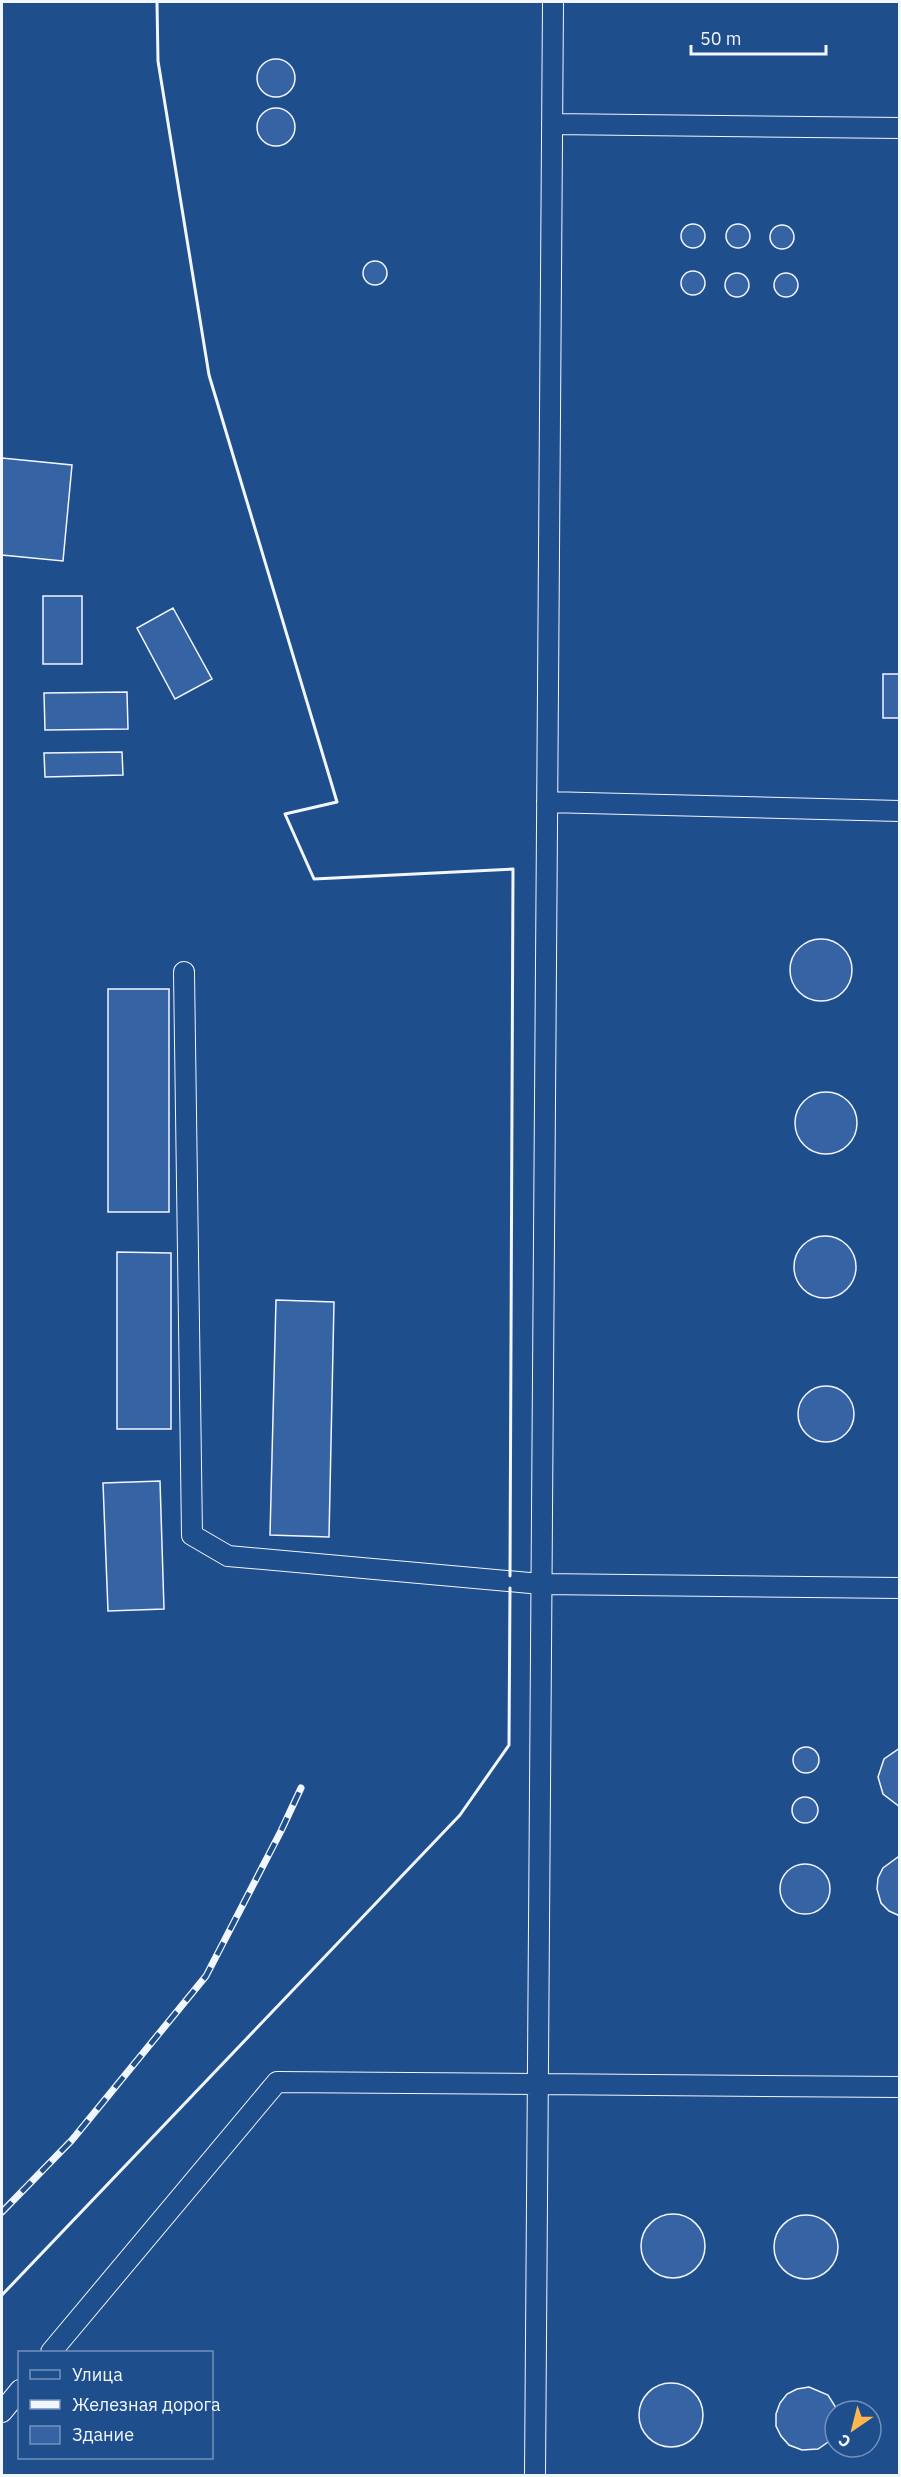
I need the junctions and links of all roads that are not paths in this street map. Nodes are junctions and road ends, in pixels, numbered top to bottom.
1 (553, 2) edge
2 (552, 124) junction
3 (900, 128) edge
4 (547, 802) junction
5 (900, 811) edge
6 (183, 972) dead end
7 (541, 1584) junction
8 (900, 1588) edge
9 (538, 2084) junction
10 (900, 2087) edge
11 (52, 2351) edge
12 (18, 2392) edge
13 (2, 2412) edge
14 (535, 2475) edge

1 - 2 lane
2 - 3 lane
2 - 4 lane
4 - 5 lane
4 - 7 lane
6 - 7 lane
7 - 8 lane
7 - 9 lane
9 - 10 lane
9 - 11 lane
9 - 14 lane
12 - 13 lane

